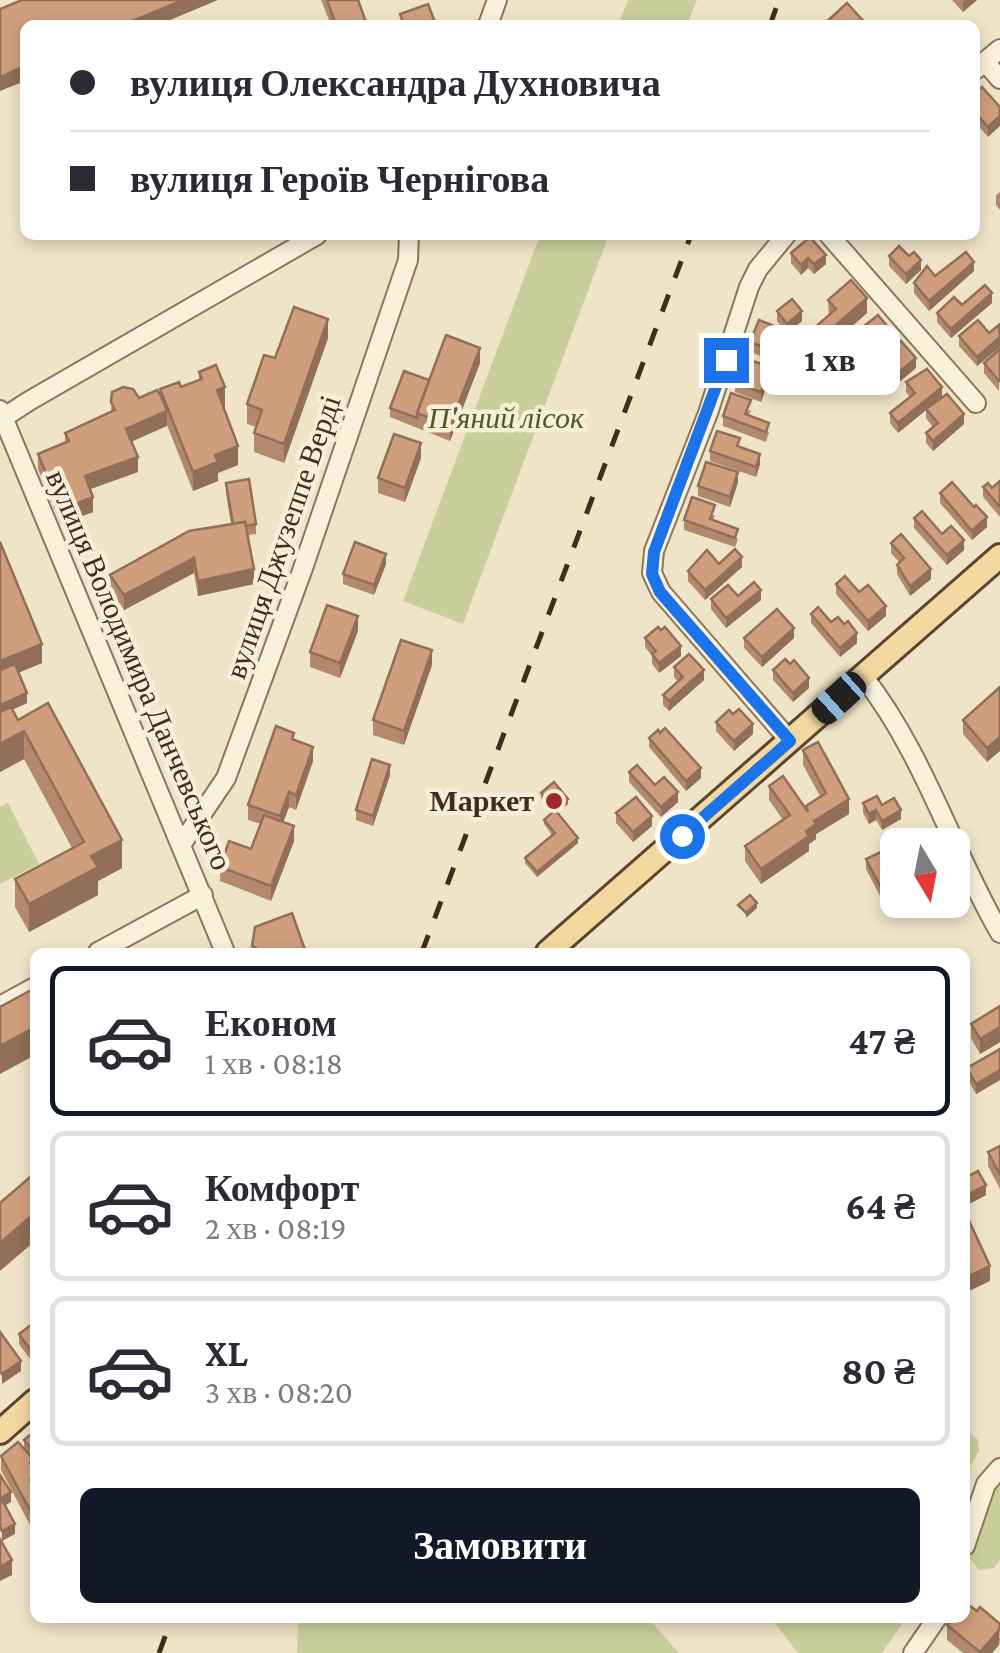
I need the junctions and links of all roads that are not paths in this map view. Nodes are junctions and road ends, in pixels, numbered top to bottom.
1 (1000, 48) edge
2 (980, 66) edge
3 (1000, 79) edge
4 (308, 240) edge
5 (410, 240) edge
6 (782, 240) edge
7 (833, 240) edge
8 (976, 403) dead end
9 (2, 414) edge
10 (1000, 556) edge
11 (863, 676) junction
12 (790, 741) junction
13 (181, 846) junction
14 (203, 895) junction
15 (1000, 933) edge
16 (105, 948) edge
17 (224, 948) edge
18 (553, 948) edge
19 (30, 990) edge
20 (0, 1006) edge
21 (30, 1405) edge
22 (0, 1432) edge
23 (1000, 1468) edge
24 (970, 1531) edge
25 (934, 1623) edge
26 (913, 1653) edge

1 - 2 street
2 - 3 street
4 - 9 street
5 - 13 street, вулиця Джузеппе Верді
6 - 12 street
7 - 8 street
9 - 13 street, вулиця Володимира Данчевського
10 - 11 main road
11 - 12 main road
11 - 15 street
12 - 18 main road
13 - 14 street, вулиця Володимира Данчевського
14 - 16 street
14 - 17 street, вулиця Володимира Данчевського
19 - 20 street
21 - 22 main road
23 - 24 street
25 - 26 street

